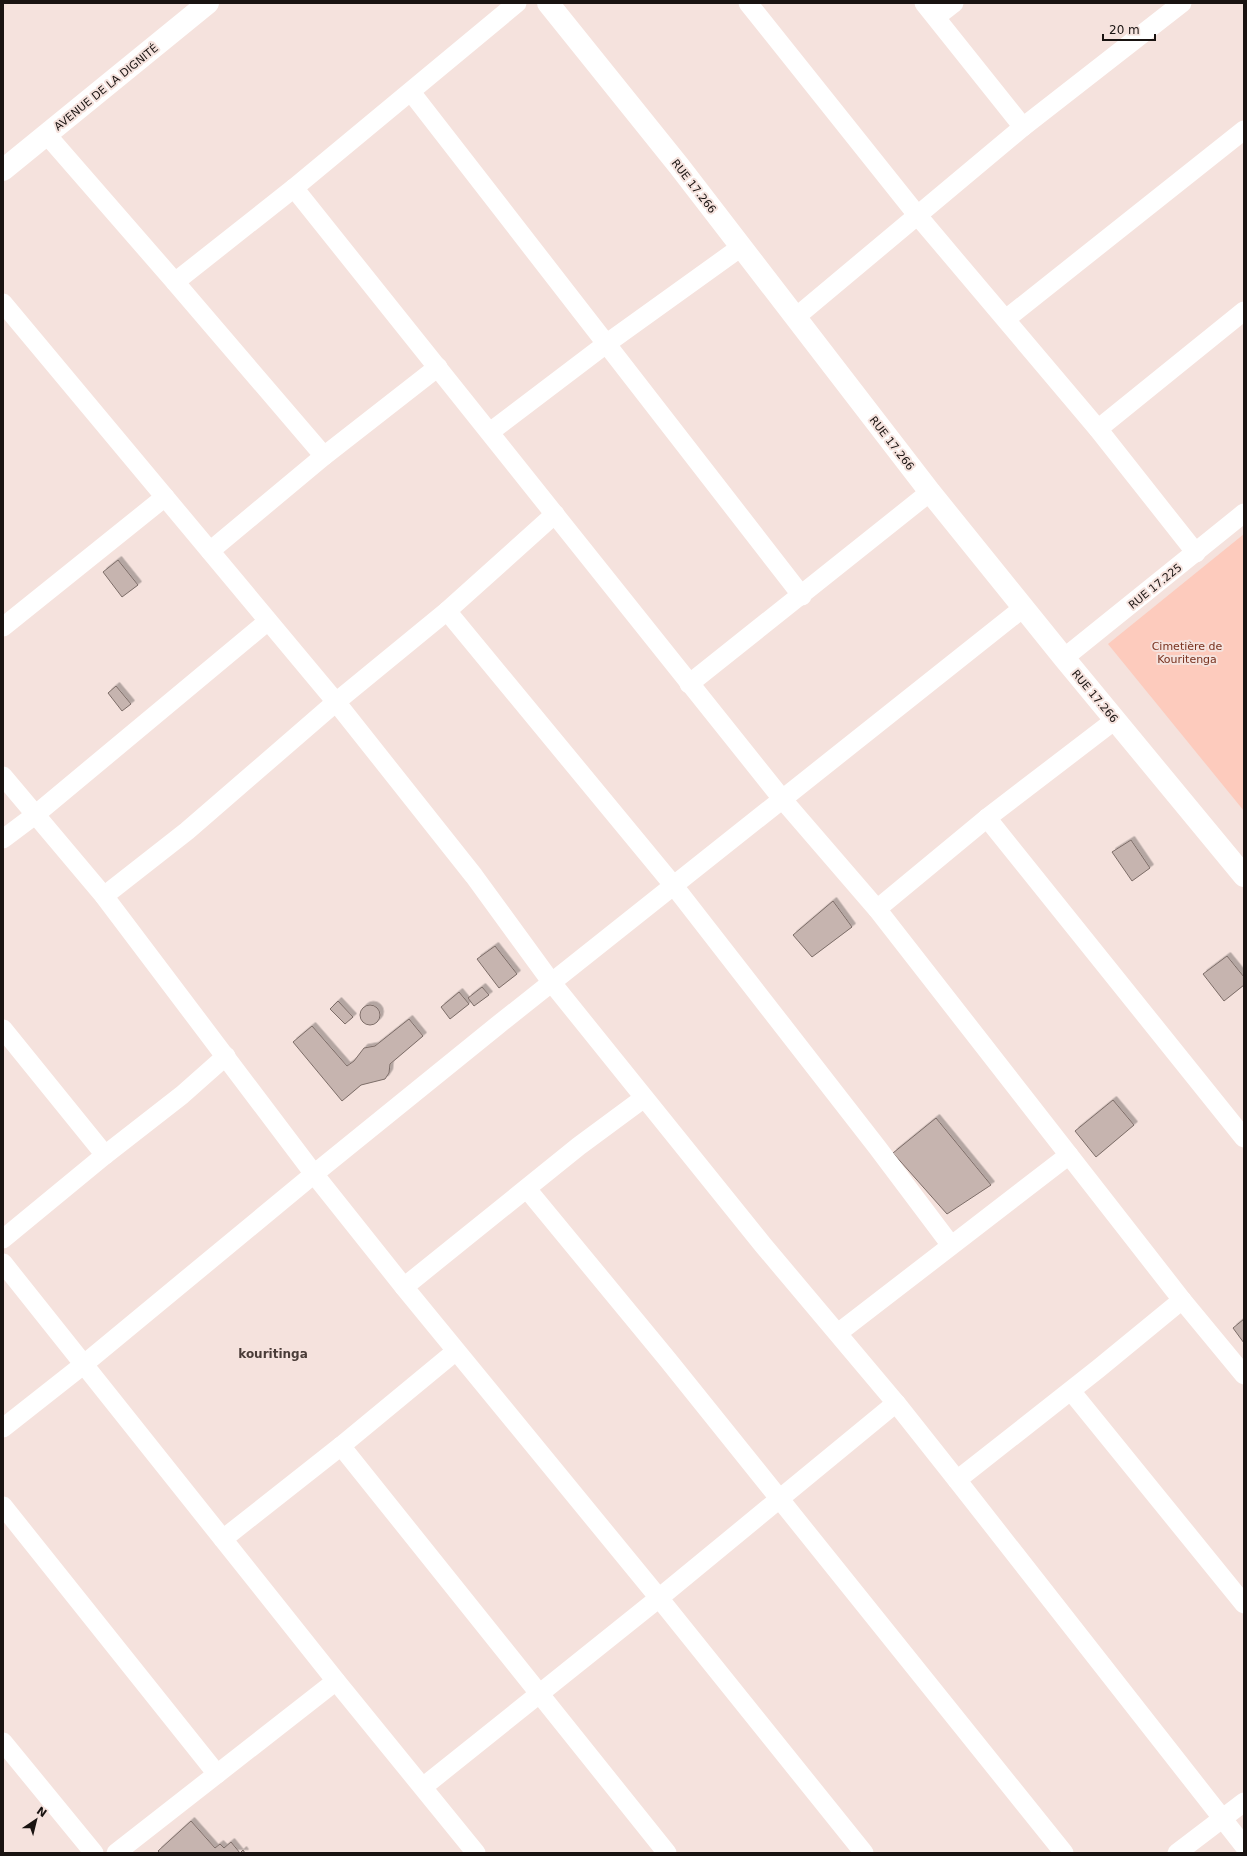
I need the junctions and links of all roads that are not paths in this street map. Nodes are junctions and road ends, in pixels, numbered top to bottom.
1 (208, 3) edge
2 (518, 3) edge
3 (548, 3) edge
4 (748, 3) edge
5 (924, 3) edge
6 (954, 3) edge
7 (1182, 3) edge
8 (936, 17) junction
9 (411, 92) junction
10 (1023, 127) junction
11 (1244, 130) edge
12 (47, 134) junction
13 (3, 170) edge
14 (294, 188) junction
15 (918, 216) junction
16 (741, 247) junction
17 (176, 282) junction
18 (3, 303) edge
19 (1244, 311) edge
20 (796, 317) junction
21 (1006, 319) junction
22 (606, 344) junction
23 (438, 367) junction
24 (1098, 429) junction
25 (490, 432) junction
26 (324, 456) junction
27 (930, 492) junction
28 (165, 497) junction
29 (1244, 513) edge
30 (555, 514) junction
31 (210, 551) junction
32 (1196, 553) junction
33 (802, 596) junction
34 (1023, 608) junction
35 (447, 611) junction
36 (268, 620) junction
37 (3, 627) edge
38 (1064, 658) junction
39 (689, 684) junction
40 (336, 702) junction
41 (1115, 720) junction
42 (3, 776) edge
43 (783, 800) junction
44 (35, 815) junction
45 (987, 818) junction
46 (3, 838) edge
47 (1244, 876) edge
48 (674, 886) junction
49 (104, 896) junction
50 (877, 908) junction
51 (552, 983) junction
52 (3, 1029) edge
53 (226, 1056) junction
54 (644, 1098) junction
55 (1242, 1132) edge
56 (105, 1155) junction
57 (1069, 1155) junction
58 (314, 1174) junction
59 (527, 1189) junction
60 (3, 1239) edge
61 (950, 1244) junction
62 (3, 1262) edge
63 (404, 1287) junction
64 (1182, 1300) junction
65 (838, 1333) junction
66 (456, 1351) junction
67 (83, 1365) junction
68 (1244, 1375) edge
69 (1071, 1391) junction
70 (896, 1403) junction
71 (3, 1428) edge
72 (341, 1446) junction
73 (958, 1480) junction
74 (779, 1500) junction
75 (3, 1506) edge
76 (223, 1539) junction
77 (658, 1598) junction
78 (1244, 1604) edge
79 (336, 1682) junction
80 (539, 1694) junction
81 (3, 1742) edge
82 (217, 1774) junction
83 (423, 1787) junction
84 (1244, 1802) edge
85 (1222, 1819) junction
86 (1244, 1846) edge
87 (860, 1852) edge
88 (94, 1853) edge
89 (116, 1853) edge
90 (476, 1853) edge
91 (667, 1853) edge
92 (1064, 1853) edge
93 (1177, 1853) edge

1 - 12 main road, AVENUE DE LA DIGNITÉ
2 - 9 street
3 - 16 main road, RUE 17.266
4 - 15 street
5 - 8 street
6 - 8 street
7 - 10 street
8 - 10 street
9 - 14 street
9 - 22 street
10 - 15 street
11 - 21 street
12 - 13 main road, AVENUE DE LA DIGNITÉ
12 - 17 street
14 - 17 street
14 - 23 street
15 - 20 street
15 - 21 street
16 - 20 main road, RUE 17.266
16 - 22 street
17 - 26 street
18 - 28 street
19 - 24 street
20 - 27 main road, RUE 17.266
21 - 24 street
22 - 25 street
22 - 33 street
23 - 25 street
23 - 26 street
24 - 32 street
25 - 30 street
26 - 31 street
27 - 33 street
27 - 34 main road, RUE 17.266
28 - 31 street
28 - 37 street
29 - 32 street, RUE 17.225
30 - 35 street
30 - 39 street
31 - 36 street
32 - 38 street, RUE 17.225
33 - 39 street
34 - 38 main road, RUE 17.266
34 - 43 street
35 - 40 street
35 - 48 street
36 - 40 street
36 - 44 street
38 - 41 main road, RUE 17.266
39 - 43 street
40 - 49 street
40 - 51 street
41 - 45 street
41 - 47 main road, RUE 17.266
42 - 44 street
43 - 48 street
43 - 50 street
44 - 46 street
44 - 49 street
45 - 50 street
45 - 55 street
48 - 51 street
48 - 61 street
49 - 53 street
50 - 57 street
51 - 54 street
51 - 58 street
52 - 56 street
53 - 56 street
53 - 58 street
54 - 59 street
54 - 65 street
56 - 60 street
57 - 61 street
57 - 64 street
58 - 63 street
58 - 67 street
59 - 63 street
59 - 74 street
61 - 65 street
62 - 67 street
63 - 66 street
64 - 68 street
64 - 69 street
65 - 70 street
66 - 72 street
66 - 77 street
67 - 71 street
67 - 76 street
69 - 73 street
69 - 78 street
70 - 73 street
70 - 74 street
72 - 76 street
72 - 80 street
73 - 85 street
74 - 77 street
74 - 92 street
75 - 82 street
76 - 79 street
77 - 80 street
77 - 87 street
79 - 82 street
79 - 83 street
80 - 83 street
80 - 91 street
81 - 88 street
82 - 89 street
83 - 90 street
84 - 85 street
85 - 86 street
85 - 93 street

